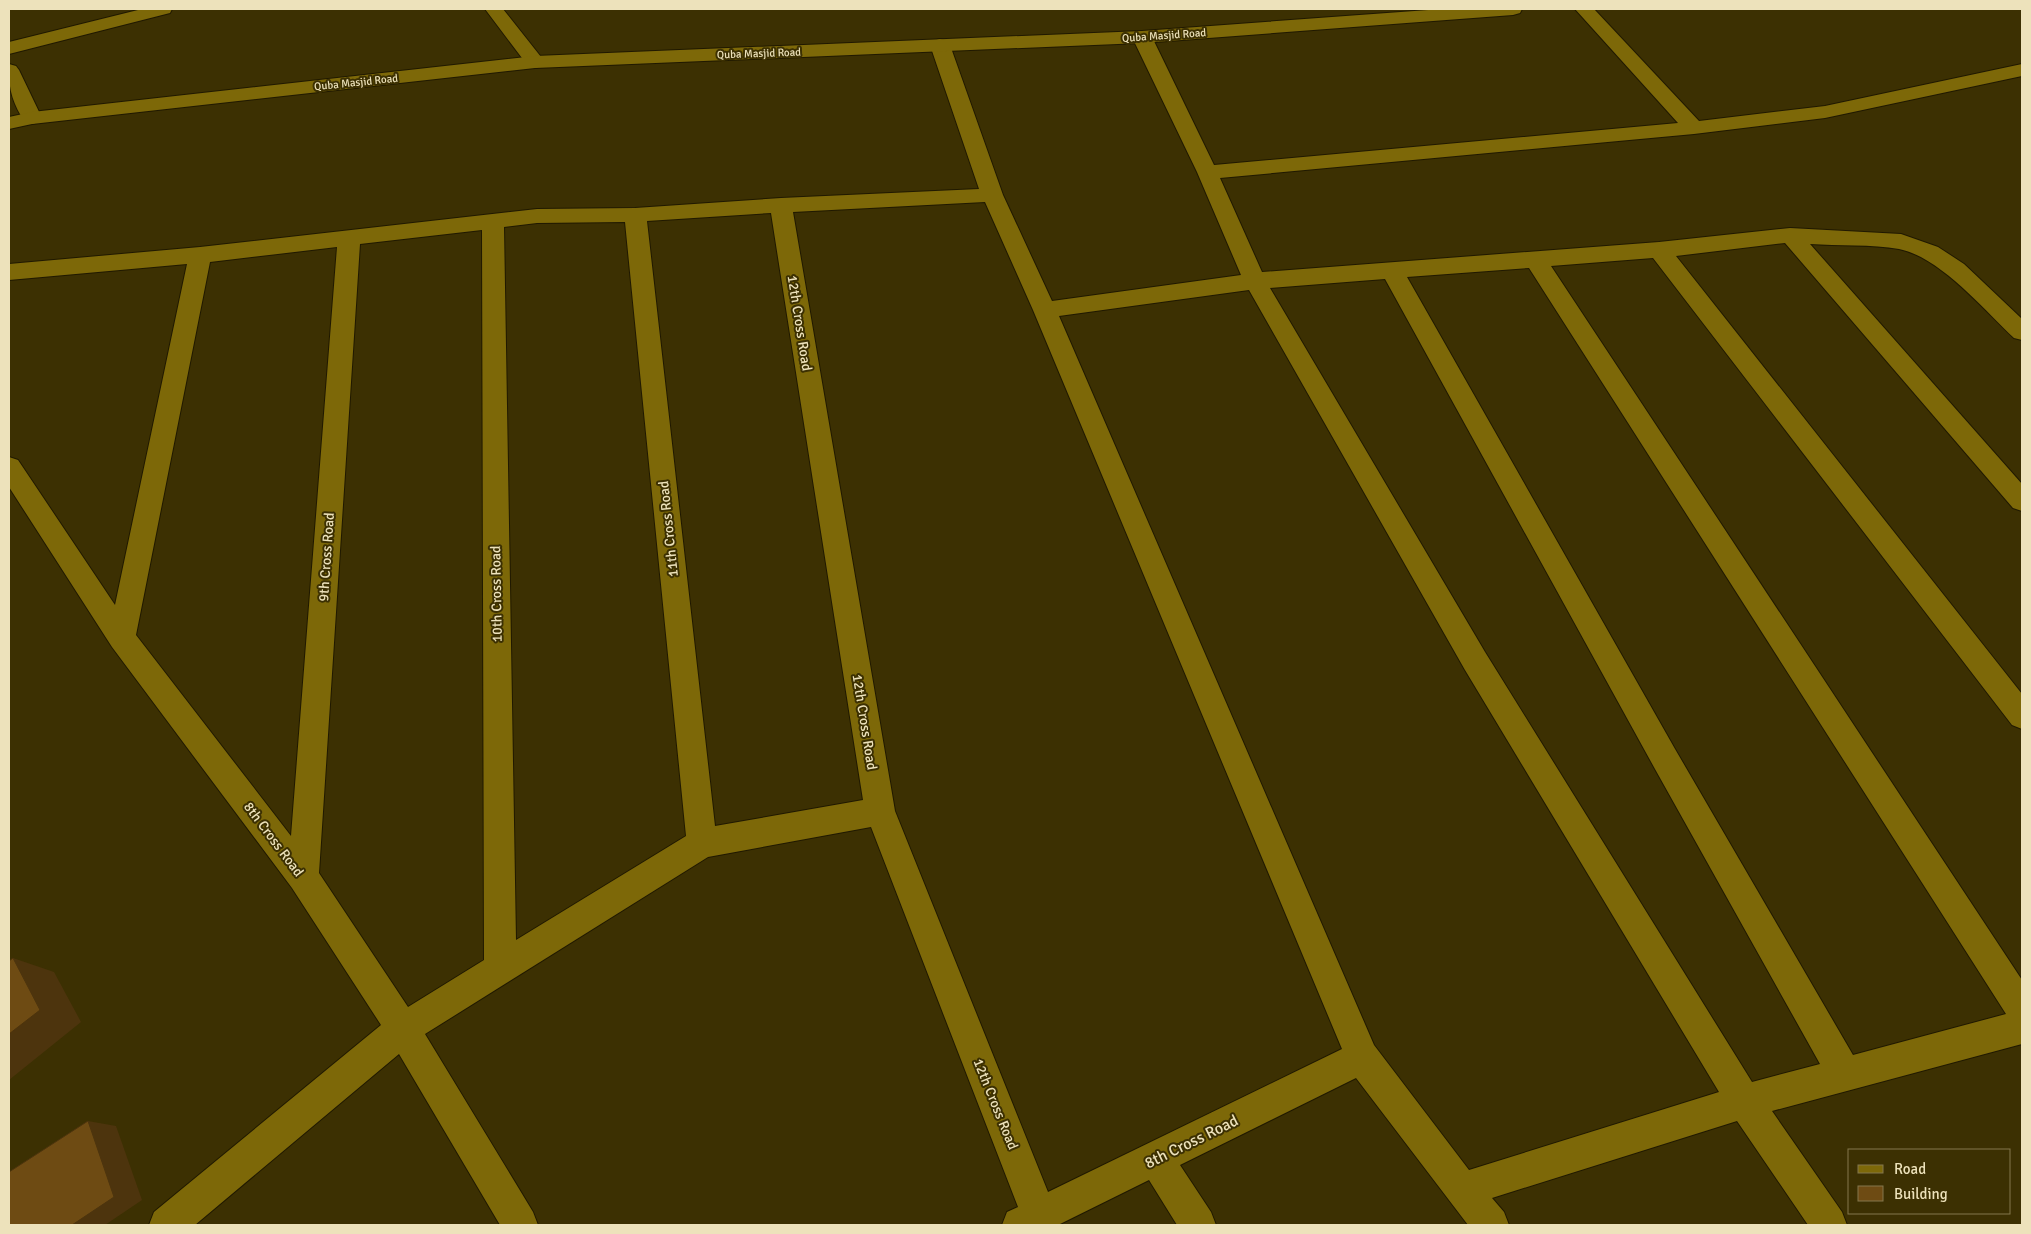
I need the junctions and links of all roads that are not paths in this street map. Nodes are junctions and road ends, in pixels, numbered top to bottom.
1 (163, 9) edge
2 (494, 9) edge
3 (1513, 9) edge
4 (1584, 9) edge
5 (1420, 12) edge
6 (1142, 37) junction
7 (940, 45) junction
8 (9, 48) edge
9 (535, 62) junction
10 (9, 70) edge
11 (2022, 70) edge
12 (32, 118) junction
13 (9, 122) edge
14 (1694, 128) junction
15 (1207, 172) junction
16 (992, 195) junction
17 (781, 205) junction
18 (635, 215) junction
19 (493, 221) junction
20 (1790, 235) junction
21 (349, 238) junction
22 (1659, 250) junction
23 (200, 255) junction
24 (1535, 260) junction
25 (1392, 271) junction
26 (9, 272) edge
27 (1255, 282) junction
28 (2022, 302) edge
29 (1997, 308) junction
30 (1045, 310) junction
31 (2022, 332) edge
32 (9, 467) edge
33 (2022, 500) edge
34 (122, 638) junction
35 (2022, 716) edge
36 (880, 811) junction
37 (702, 843) junction
38 (303, 877) junction
39 (500, 968) junction
40 (2022, 1009) edge
41 (2022, 1027) edge
42 (403, 1029) junction
43 (1362, 1057) junction
44 (1845, 1074) junction
45 (1744, 1100) junction
46 (1156, 1158) junction
47 (1462, 1190) junction
48 (1030, 1220) edge
49 (167, 1225) edge
50 (520, 1225) edge
51 (1198, 1225) edge
52 (1491, 1225) edge
53 (1829, 1225) edge

1 - 8 street
2 - 9 street
3 - 5 street, Quba Masjid Road
4 - 14 street
5 - 6 street, Quba Masjid Road
6 - 7 street, Quba Masjid Road
6 - 15 street
7 - 9 street, Quba Masjid Road
7 - 16 street
9 - 12 street, Quba Masjid Road
10 - 12 street
11 - 14 street
12 - 13 street, Quba Masjid Road
14 - 15 street
15 - 27 street
16 - 17 street
16 - 30 street
17 - 18 street
17 - 36 street, 12th Cross Road
18 - 19 street
18 - 37 street, 11th Cross Road
19 - 21 street
19 - 39 street, 10th Cross Road
20 - 22 street
20 - 29 street
20 - 33 street
21 - 23 street
21 - 38 street, 9th Cross Road
22 - 24 street
22 - 35 street
23 - 26 street
23 - 34 street
24 - 25 street
24 - 40 street
25 - 27 street
25 - 44 street
27 - 30 street
27 - 45 street
28 - 29 street
29 - 31 street
30 - 43 street
32 - 34 street, 8th Cross Road
34 - 38 street, 8th Cross Road
36 - 37 street
36 - 48 street, 12th Cross Road
37 - 39 street
38 - 42 street, 8th Cross Road
39 - 42 street
41 - 44 street
42 - 49 street
42 - 50 street, 8th Cross Road
43 - 46 street, 8th Cross Road
43 - 47 street
44 - 45 street
45 - 47 street
45 - 53 street
46 - 48 street, 8th Cross Road
46 - 51 street
47 - 52 street

